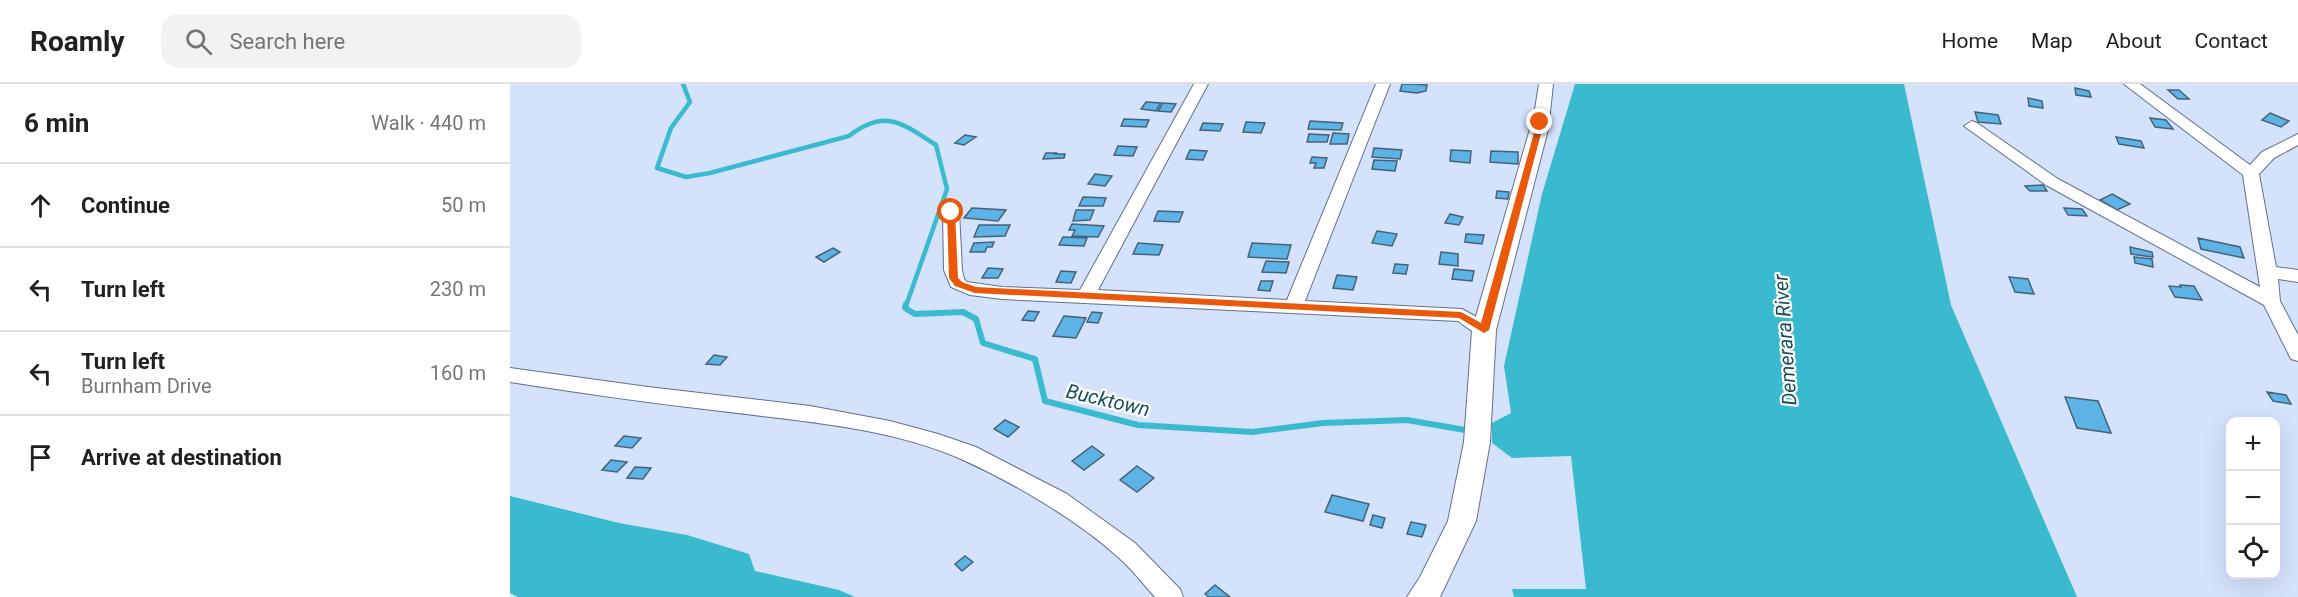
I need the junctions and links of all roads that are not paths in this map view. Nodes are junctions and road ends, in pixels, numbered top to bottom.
1 (1201, 84) edge
2 (1383, 84) edge
3 (1546, 84) edge
4 (2131, 84) edge
5 (1540, 122) joint
6 (1972, 126) dead end
7 (2298, 139) edge
8 (2251, 173) junction
9 (951, 212) dead end
10 (2268, 272) junction
11 (2298, 276) edge
12 (1086, 296) junction
13 (2271, 301) junction
14 (1293, 307) junction
15 (1484, 330) junction
16 (2298, 354) edge
17 (510, 375) edge
18 (1171, 597) edge
19 (1422, 597) edge

1 - 12 street
2 - 14 street
3 - 5 street
4 - 8 street
5 - 15 street
6 - 13 street
7 - 8 street
8 - 10 street
9 - 12 street
10 - 11 street
10 - 13 street
12 - 14 street
13 - 16 street
14 - 15 street
15 - 19 street
17 - 18 street

